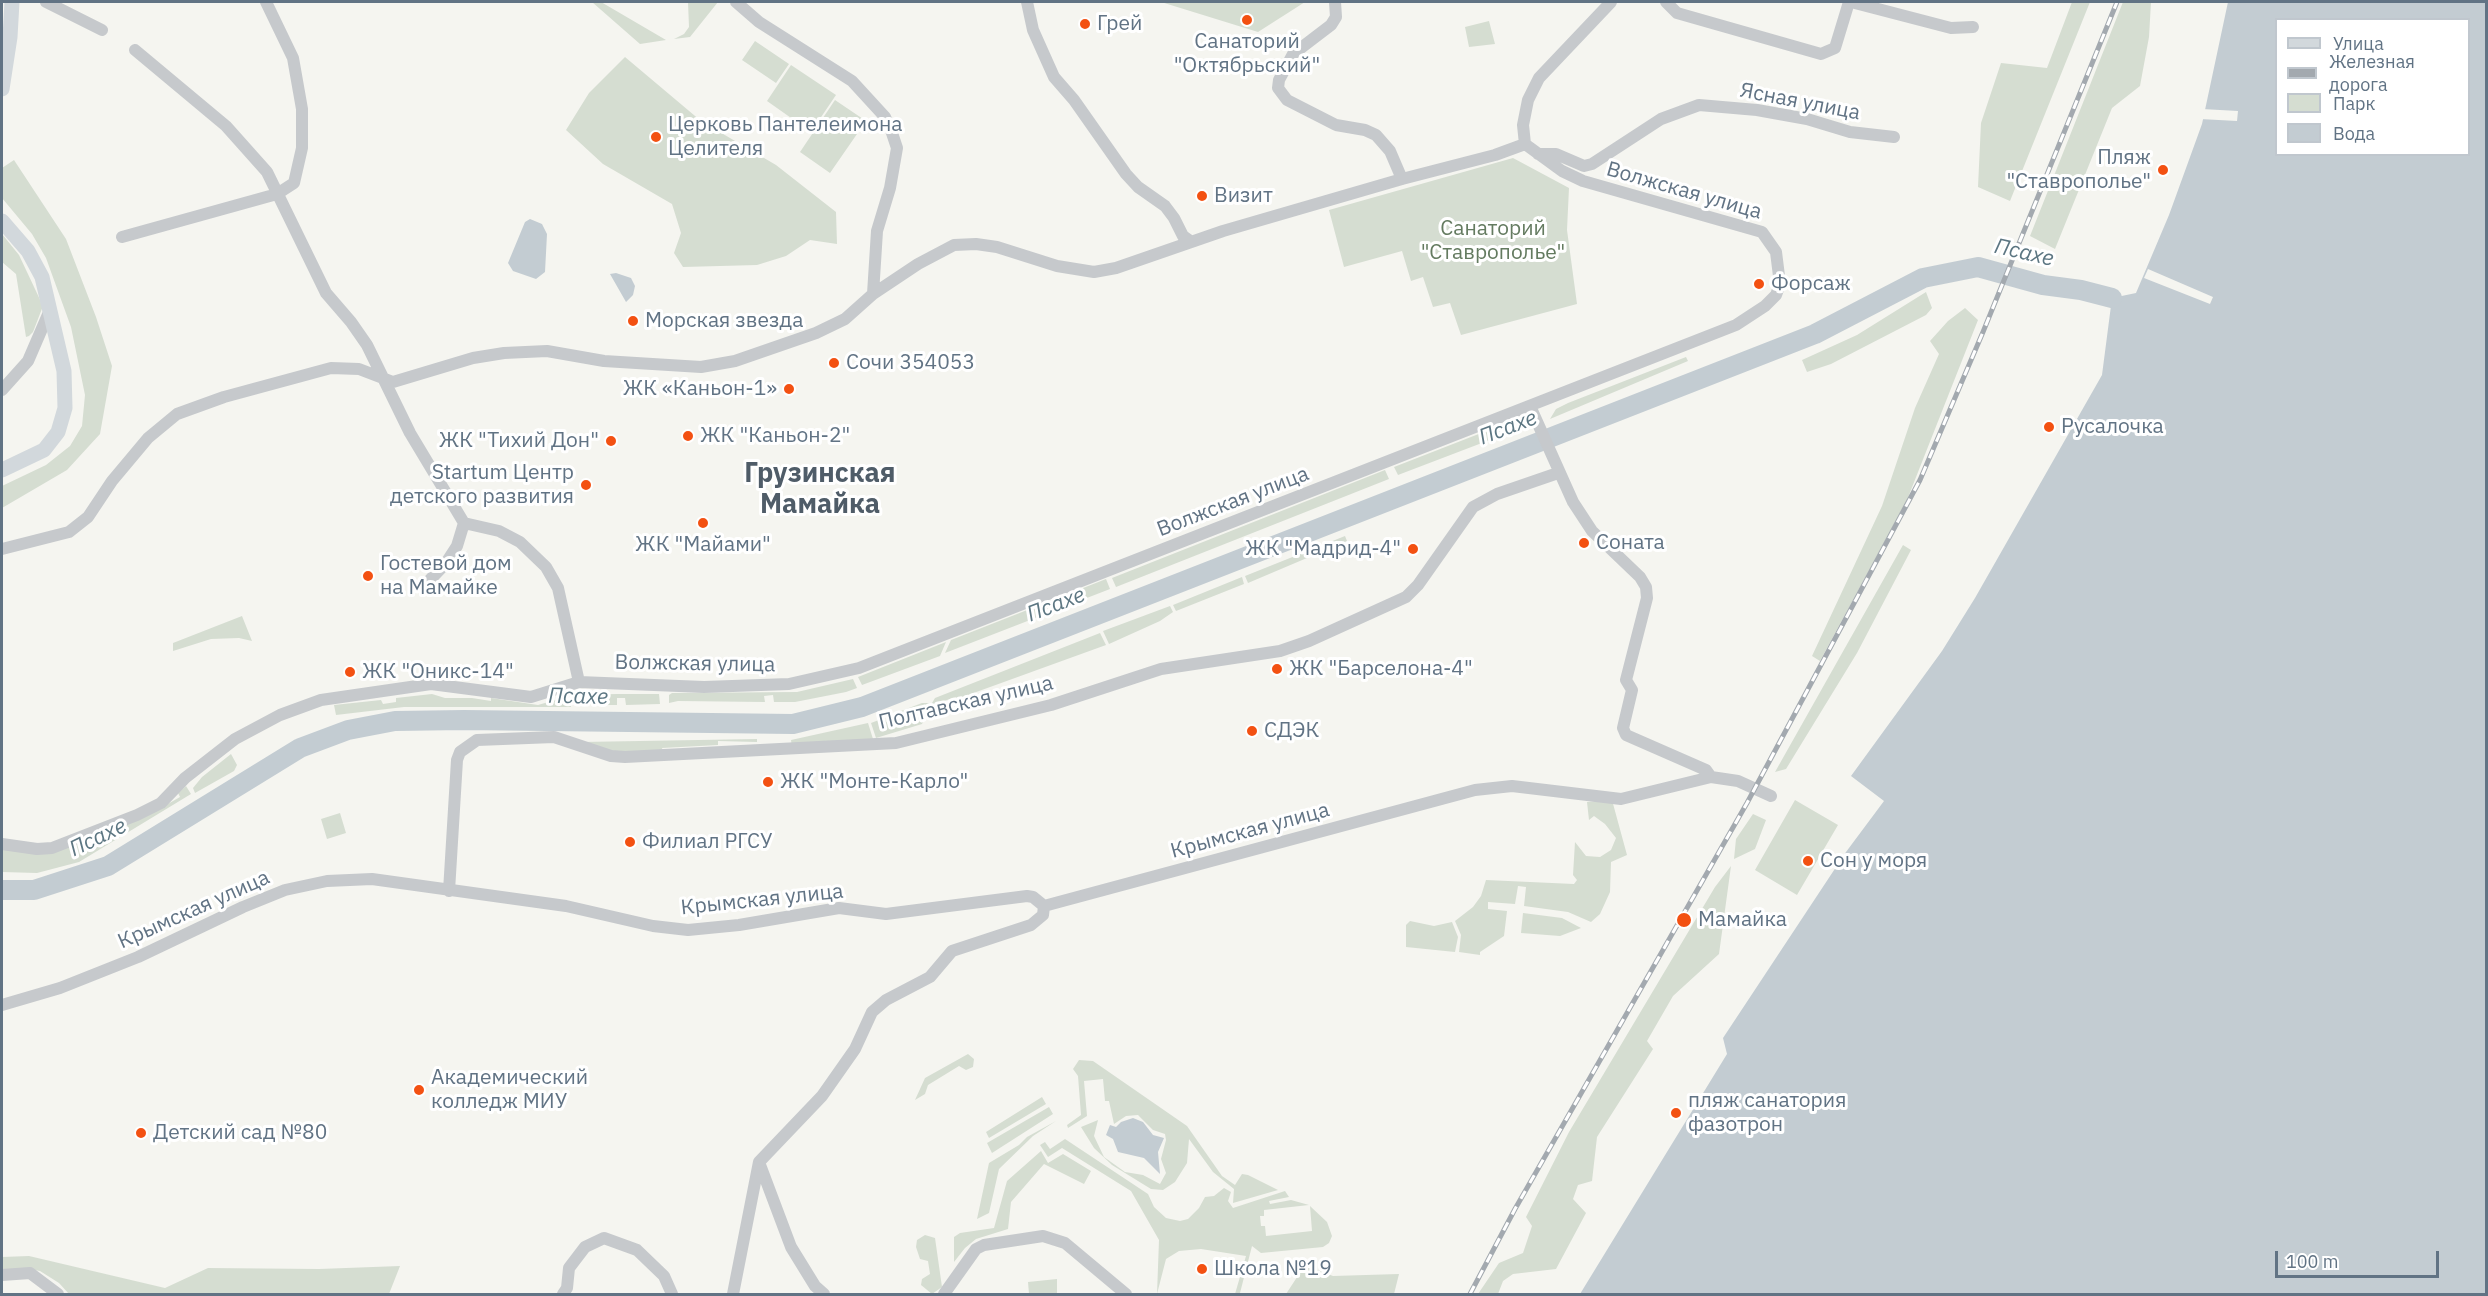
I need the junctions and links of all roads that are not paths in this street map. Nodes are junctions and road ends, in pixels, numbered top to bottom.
1 (12, 2) edge
2 (46, 2) edge
3 (266, 2) edge
4 (736, 2) edge
5 (1027, 2) edge
6 (1335, 2) edge
7 (1611, 2) edge
8 (1666, 2) edge
9 (1850, 2) edge
10 (1973, 27) dead end
11 (102, 30) dead end
12 (135, 50) dead end
13 (2, 89) edge
14 (1894, 137) dead end
15 (1525, 144) junction
16 (1538, 154) junction
17 (1402, 179) junction
18 (277, 194) junction
19 (2, 221) edge
20 (122, 237) dead end
21 (1190, 241) junction
22 (873, 294) junction
23 (50, 310) junction
24 (382, 380) junction
25 (2, 390) edge
26 (1530, 406) junction
27 (2, 470) edge
28 (1558, 473) junction
29 (464, 523) junction
30 (2, 549) edge
31 (424, 586) dead end
32 (579, 681) junction
33 (1711, 777) junction
34 (1771, 795) dead end
35 (2, 844) edge
36 (449, 891) junction
37 (1044, 906) junction
38 (2, 1005) edge
39 (759, 1162) junction
40 (2, 1275) edge
41 (58, 1294) edge
42 (563, 1294) edge
43 (672, 1294) edge
44 (733, 1294) edge
45 (824, 1294) edge
46 (944, 1294) edge
47 (1126, 1294) edge

1 - 13 main road
2 - 11 street
3 - 18 street
4 - 22 street
5 - 21 street
6 - 17 street
7 - 15 street
8 - 9 street
9 - 10 street
12 - 18 street
14 - 16 street, Ясная улица
15 - 16 street, Волжская улица
15 - 17 street
16 - 26 street, Волжская улица
17 - 21 street
18 - 20 street
18 - 24 street
19 - 23 main road
21 - 22 street
22 - 24 street
23 - 25 street
23 - 27 main road
24 - 29 street
24 - 30 street
26 - 28 street, Крымская улица
26 - 32 street, Волжская улица
28 - 33 street, Крымская улица
28 - 36 street, Полтавская улица
29 - 31 street
29 - 32 street
32 - 35 street
33 - 34 street, Крымская улица
33 - 37 street, Крымская улица
36 - 37 street, Крымская улица
36 - 38 street, Крымская улица
37 - 39 street
39 - 44 street
39 - 45 street
40 - 41 street
42 - 43 street
46 - 47 street

